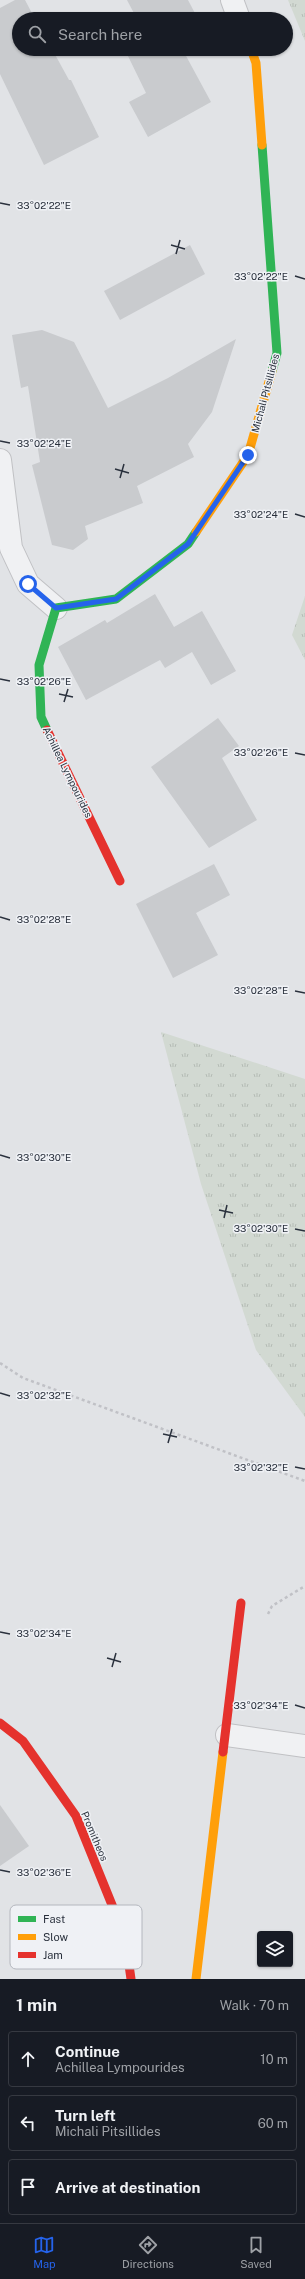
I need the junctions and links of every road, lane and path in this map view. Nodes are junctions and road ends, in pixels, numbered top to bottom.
1 (232, 0) edge
2 (236, 12) edge
3 (254, 56) edge
4 (0, 460) edge
5 (56, 608) junction
6 (120, 881) dead end
7 (0, 1363) edge
8 (305, 1481) edge
9 (241, 1603) dead end
10 (0, 1723) edge
11 (227, 1735) junction
12 (305, 1746) edge
13 (112, 1905) edge
14 (130, 1969) edge
15 (131, 1979) edge
16 (196, 1979) edge

1 - 2 street
3 - 5 street, Michali Pitsillides
4 - 5 street
5 - 6 street, Achillea Lympourides
7 - 8 path
9 - 11 street
10 - 13 street, Promitheos
11 - 12 street
11 - 16 street
14 - 15 street, Promitheos

